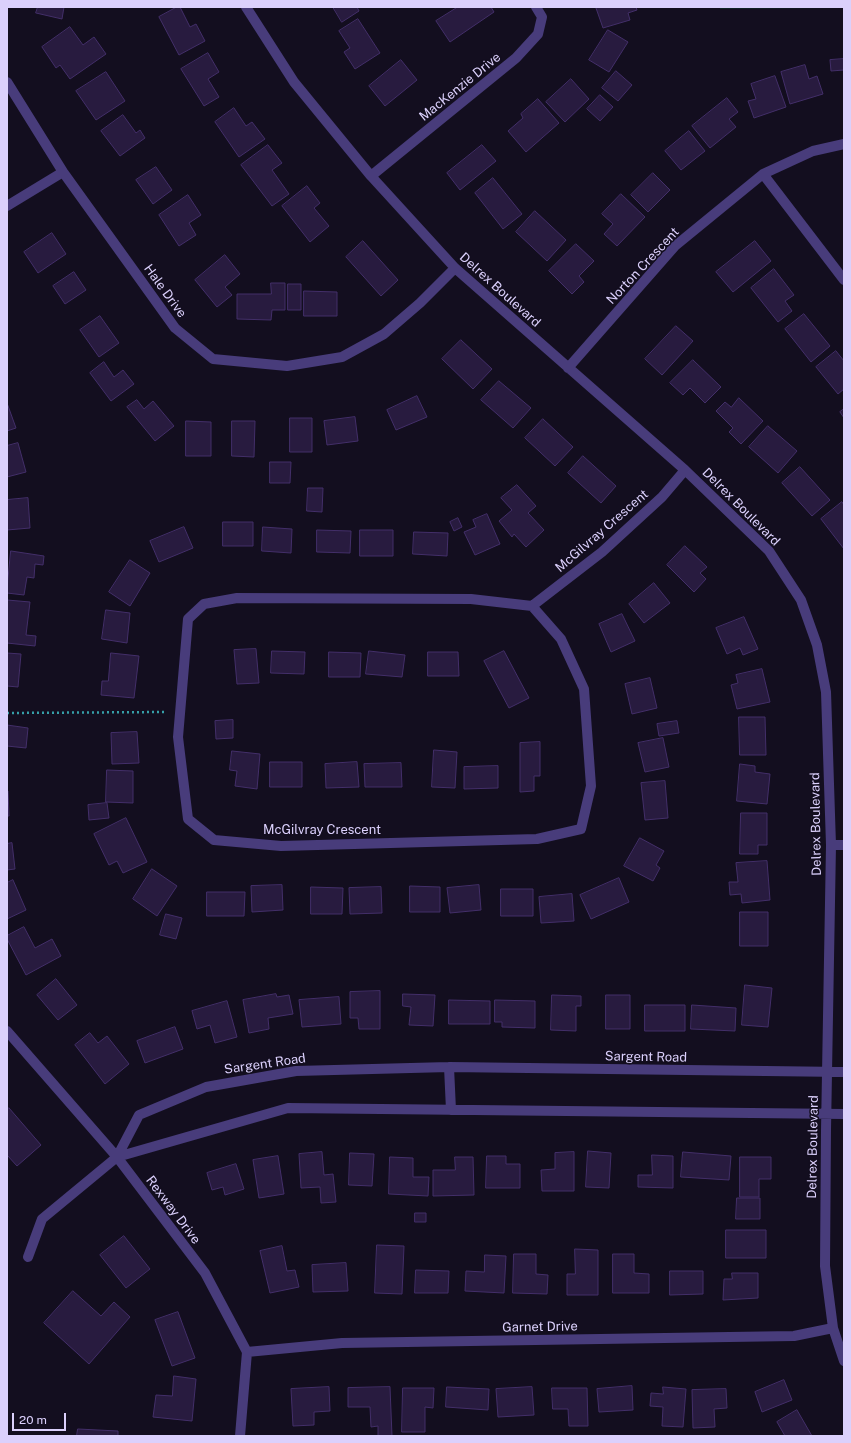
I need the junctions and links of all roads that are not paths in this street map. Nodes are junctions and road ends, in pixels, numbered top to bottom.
1 (246, 7) edge
2 (536, 7) edge
3 (7, 82) edge
4 (844, 144) edge
5 (62, 172) junction
6 (763, 174) junction
7 (371, 176) junction
8 (7, 206) edge
9 (455, 268) junction
10 (844, 280) edge
11 (568, 368) junction
12 (685, 470) junction
13 (532, 606) junction
14 (831, 845) junction
15 (844, 845) edge
16 (7, 1031) edge
17 (448, 1067) junction
18 (827, 1072) junction
19 (844, 1072) edge
20 (451, 1110) junction
21 (826, 1114) junction
22 (844, 1114) edge
23 (117, 1157) junction
24 (28, 1257) dead end
25 (833, 1328) junction
26 (247, 1352) junction
27 (844, 1361) edge
28 (240, 1436) edge

1 - 7 street, Delrex Boulevard
2 - 7 street, MacKenzie Drive
3 - 5 street, Hale Drive
4 - 6 street, Norton Crescent
5 - 8 street
5 - 9 street, Hale Drive
6 - 10 street
6 - 11 street, Norton Crescent
7 - 9 street, Delrex Boulevard
9 - 11 street, Delrex Boulevard
11 - 12 street, Delrex Boulevard
12 - 13 street, McGilvray Crescent
12 - 14 street, Delrex Boulevard
13 - 13 street, McGilvray Crescent
14 - 15 street
14 - 18 street, Delrex Boulevard
16 - 23 street, Rexway Drive
17 - 18 street, Sargent Road
17 - 20 street
17 - 23 street, Sargent Road
18 - 19 street, Sargent Road
18 - 21 street, Delrex Boulevard
20 - 21 street, Sargent Road
20 - 23 street, Sargent Road
21 - 22 street, Sargent Road
21 - 25 street, Delrex Boulevard
23 - 24 street, Sargent Road
23 - 26 street, Rexway Drive
25 - 26 street, Garnet Drive
25 - 27 street, Delrex Boulevard
26 - 28 street

